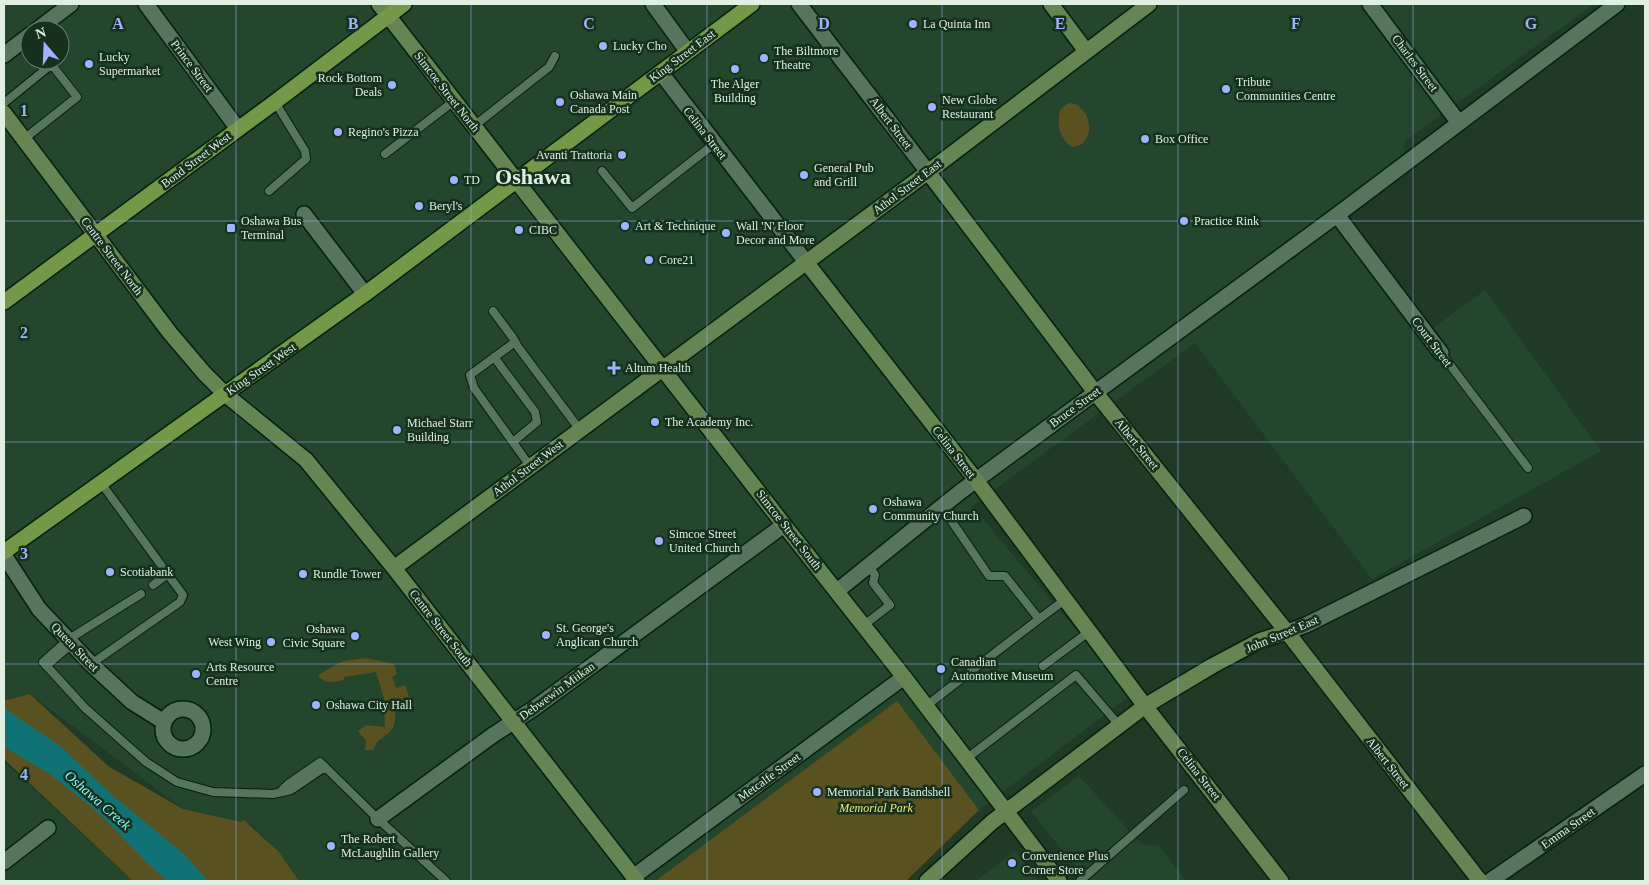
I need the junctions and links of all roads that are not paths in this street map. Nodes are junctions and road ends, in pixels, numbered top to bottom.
1 (71, 4) edge
2 (146, 4) edge
3 (404, 4) edge
4 (653, 4) edge
5 (752, 4) edge
6 (799, 4) edge
7 (1050, 4) edge
8 (1149, 4) edge
9 (1370, 4) edge
10 (1617, 4) edge
11 (383, 10) edge
12 (50, 20) edge
13 (20, 43) edge
14 (1086, 51) junction
15 (688, 52) junction
16 (4, 55) edge
17 (555, 56) dead end
18 (41, 70) edge
19 (56, 70) edge
20 (660, 73) junction
21 (454, 101) junction
22 (275, 102) junction
23 (4, 103) edge
24 (4, 113) edge
25 (1459, 123) junction
26 (474, 126) junction
27 (238, 129) junction
28 (24, 139) junction
29 (714, 144) junction
30 (386, 154) dead end
31 (602, 171) dead end
32 (928, 172) junction
33 (515, 180) junction
34 (269, 191) dead end
35 (304, 214) dead end
36 (1337, 215) junction
37 (97, 234) junction
38 (806, 262) junction
39 (364, 294) junction
40 (4, 302) edge
41 (493, 312) dead end
42 (515, 342) junction
43 (1441, 353) joint
44 (494, 357) junction
45 (662, 368) junction
46 (1096, 392) junction
47 (226, 394) junction
48 (580, 430) junction
49 (513, 442) junction
50 (530, 466) junction
51 (1528, 468) dead end
52 (976, 480) junction
53 (101, 483) junction
54 (942, 507) junction
55 (1524, 516) dead end
56 (784, 525) junction
57 (4, 554) edge
58 (868, 566) junction
59 (394, 568) junction
60 (168, 574) junction
61 (152, 585) dead end
62 (837, 591) junction
63 (141, 594) dead end
64 (1066, 599) junction
65 (1039, 619) junction
66 (864, 625) junction
67 (1090, 631) junction
68 (1287, 632) junction
69 (71, 641) junction
70 (91, 664) junction
71 (1044, 666) dead end
72 (904, 677) junction
73 (926, 706) junction
74 (1145, 706) junction
75 (164, 722) dead end
76 (514, 722) junction
77 (1119, 725) junction
78 (966, 759) junction
79 (1645, 774) edge
80 (1184, 790) dead end
81 (1006, 811) junction
82 (378, 819) junction
83 (48, 828) dead end
84 (4, 862) edge
85 (635, 879) edge
86 (446, 881) edge
87 (927, 881) edge
88 (1059, 881) edge
89 (1080, 881) edge
90 (1281, 881) edge
91 (1480, 881) edge
92 (1490, 881) edge

1 - 12 street
2 - 27 street, Prince Street
3 - 11 main road, Bond Street West
4 - 15 street
5 - 15 main road, King Street East
6 - 32 street, Albert Street
7 - 14 main road
8 - 14 main road, Athol Street East
9 - 25 street, Charles Street
10 - 25 street, Bruce Street
11 - 21 main road, Simcoe Street North
11 - 22 main road, Bond Street West
13 - 16 street
14 - 32 main road, Athol Street East
15 - 20 main road, King Street East
17 - 26 lane
18 - 23 lane
19 - 28 lane
20 - 29 street, Celina Street
20 - 33 main road, King Street East
21 - 26 main road, Simcoe Street North
21 - 30 lane
22 - 27 main road, Bond Street West
22 - 34 lane
24 - 28 main road, Centre Street North
25 - 36 street, Bruce Street
26 - 33 main road, Simcoe Street North
27 - 37 main road, Bond Street West
28 - 37 main road, Centre Street North
29 - 31 lane
29 - 38 street, Celina Street
32 - 38 main road, Athol Street East
32 - 46 main road, Albert Street
33 - 39 main road, King Street West
33 - 45 main road, Simcoe Street South
35 - 39 street
36 - 43 street, Court Street
36 - 46 street, Bruce Street
37 - 40 main road, Bond Street West
37 - 47 main road, Centre Street North
38 - 45 main road, Athol Street East
38 - 52 main road, Celina Street
39 - 47 main road, King Street West
41 - 42 lane
42 - 44 lane
42 - 48 lane
43 - 51 lane, Court Street
44 - 49 lane
44 - 49 lane
45 - 48 main road, Athol Street West
45 - 56 main road, Simcoe Street South
46 - 52 street, Bruce Street
46 - 68 main road, Albert Street
47 - 53 main road, King Street West
47 - 59 main road, Centre Street South
48 - 50 main road, Athol Street West
49 - 50 lane
50 - 59 main road, Athol Street West
52 - 54 street, Bruce Street
52 - 64 main road, Celina Street
53 - 57 main road, King Street West
53 - 60 lane
54 - 58 street, Bruce Street
54 - 65 lane
55 - 68 street, John Street East
56 - 62 main road, Simcoe Street South
56 - 76 street, Debwewin Miikan
57 - 69 street, Queen Street
58 - 62 street, Bruce Street
58 - 66 lane
59 - 76 main road, Centre Street South
60 - 61 lane
60 - 70 lane
62 - 66 main road, Simcoe Street South
63 - 69 lane
64 - 65 lane
64 - 67 main road, Celina Street
65 - 73 lane
66 - 72 main road, Simcoe Street South
67 - 71 lane
67 - 74 main road, Celina Street
68 - 74 main road, John Street East
68 - 91 main road, Albert Street
69 - 70 street, Queen Street
69 - 82 lane
70 - 75 street, Queen Street
72 - 73 main road, Simcoe Street South
72 - 85 street, Metcalfe Street
73 - 78 main road, Simcoe Street South
74 - 77 main road, John Street East
74 - 90 main road, Celina Street
76 - 82 street, Debwewin Miikan
76 - 85 main road, Centre Street South
77 - 78 lane
77 - 81 main road, John Street East
78 - 81 main road, Simcoe Street South
79 - 92 street, Emma Street
80 - 89 lane
81 - 87 main road, John Street East
81 - 88 main road, Simcoe Street South
82 - 86 lane
83 - 84 street

